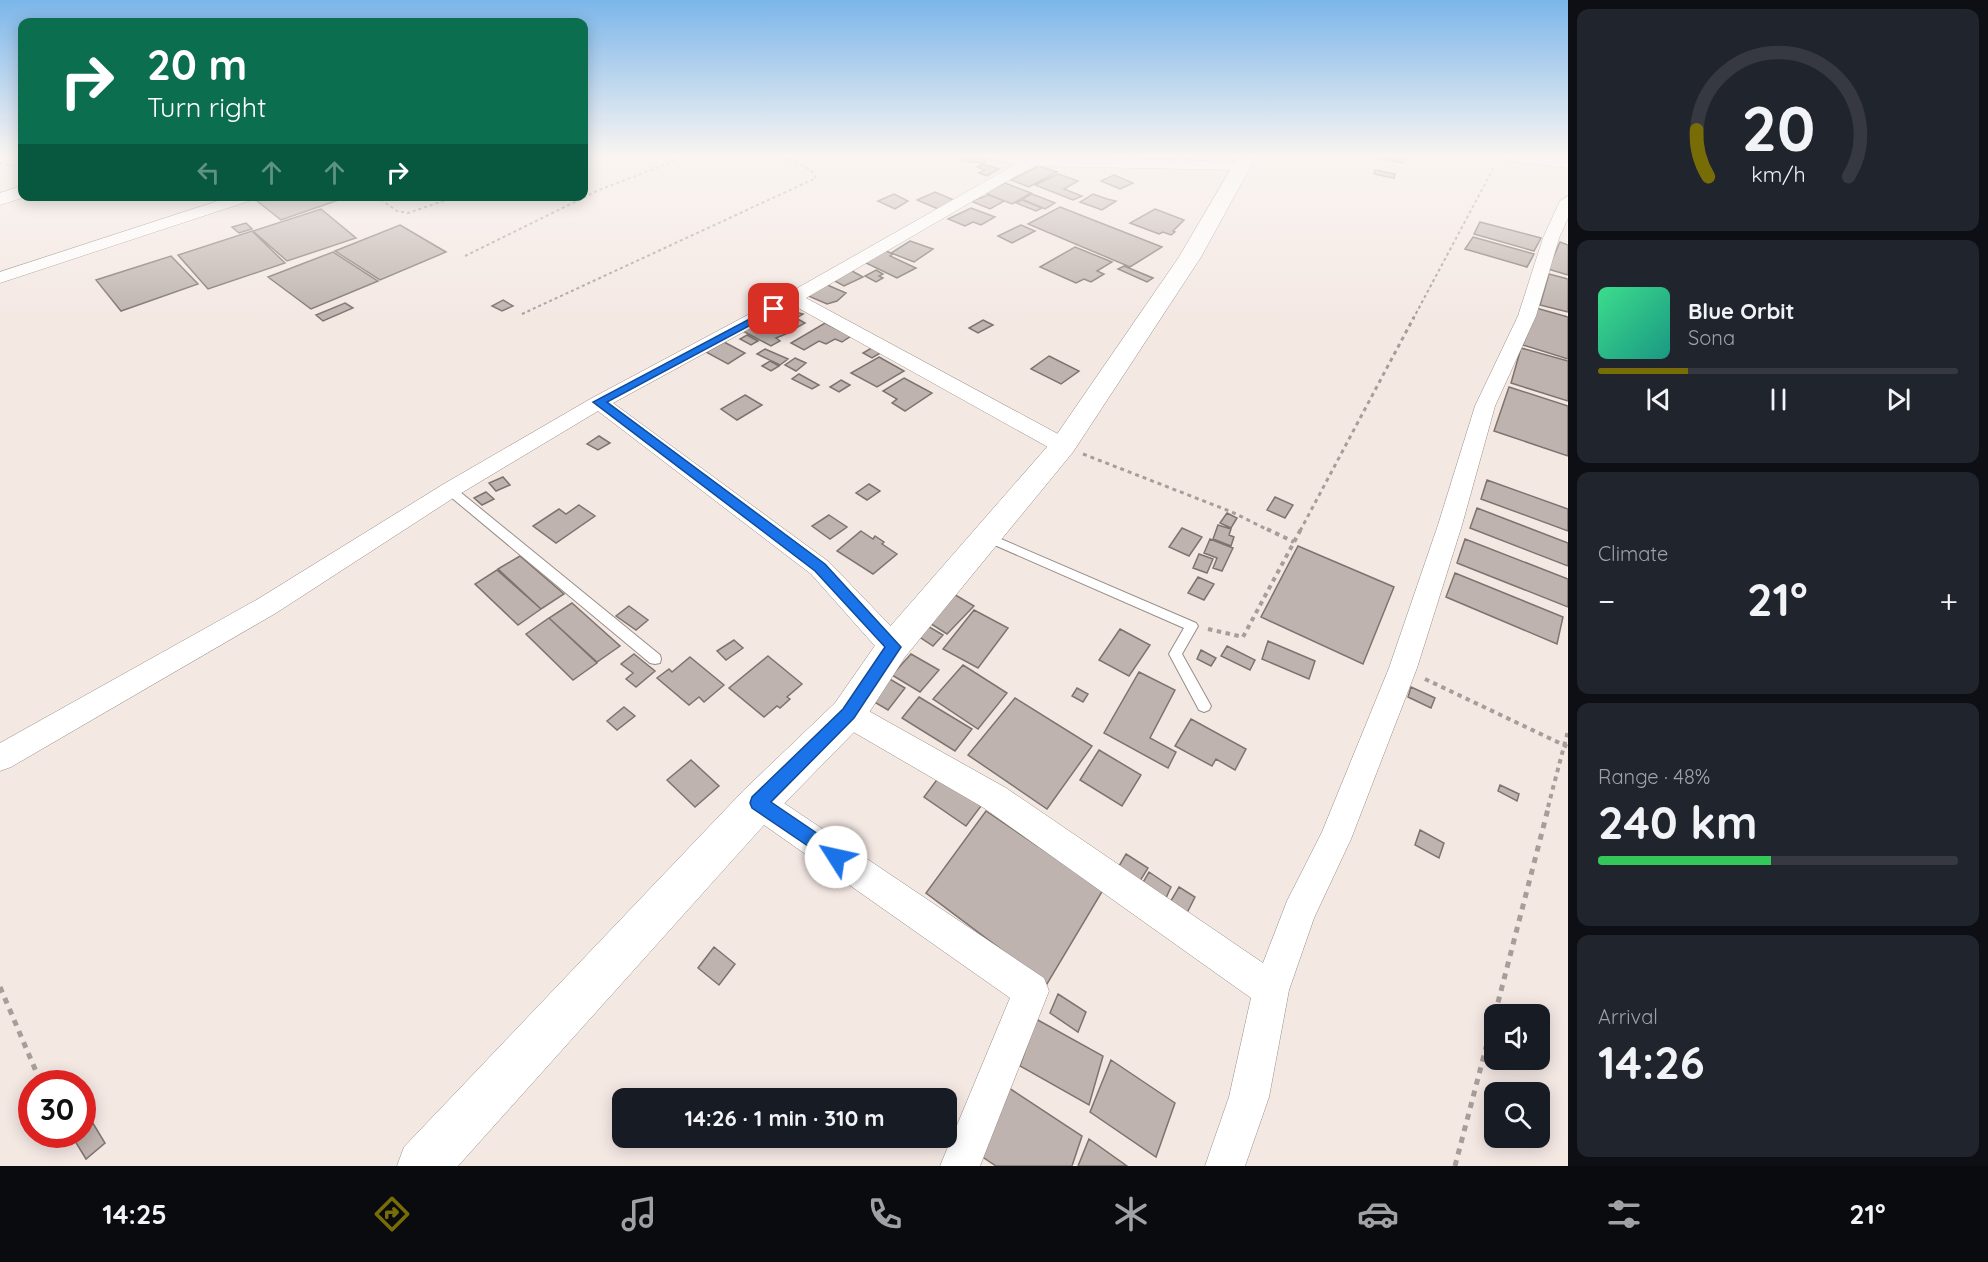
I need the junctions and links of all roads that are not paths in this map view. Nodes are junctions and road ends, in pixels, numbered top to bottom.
1 (209, 209) edge
2 (947, 209) edge
3 (1216, 209) edge
4 (1564, 209) edge
5 (0, 278) edge
6 (793, 298) junction
7 (599, 402) junction
8 (1063, 446) junction
9 (450, 490) junction
10 (987, 537) junction
11 (893, 647) junction
12 (655, 659) dead end
13 (1204, 706) dead end
14 (848, 714) junction
15 (0, 758) edge
16 (758, 803) junction
17 (1271, 990) junction
18 (423, 1166) edge
19 (960, 1166) edge
20 (1224, 1166) edge

1 - 5 street
2 - 6 street
3 - 8 street
4 - 17 street
6 - 7 street
6 - 8 street
7 - 9 street
7 - 11 street
8 - 10 street
9 - 12 lane
9 - 15 street
10 - 11 street
10 - 13 lane
11 - 14 street
14 - 16 street
14 - 17 street
16 - 18 street
16 - 19 street
17 - 20 street

